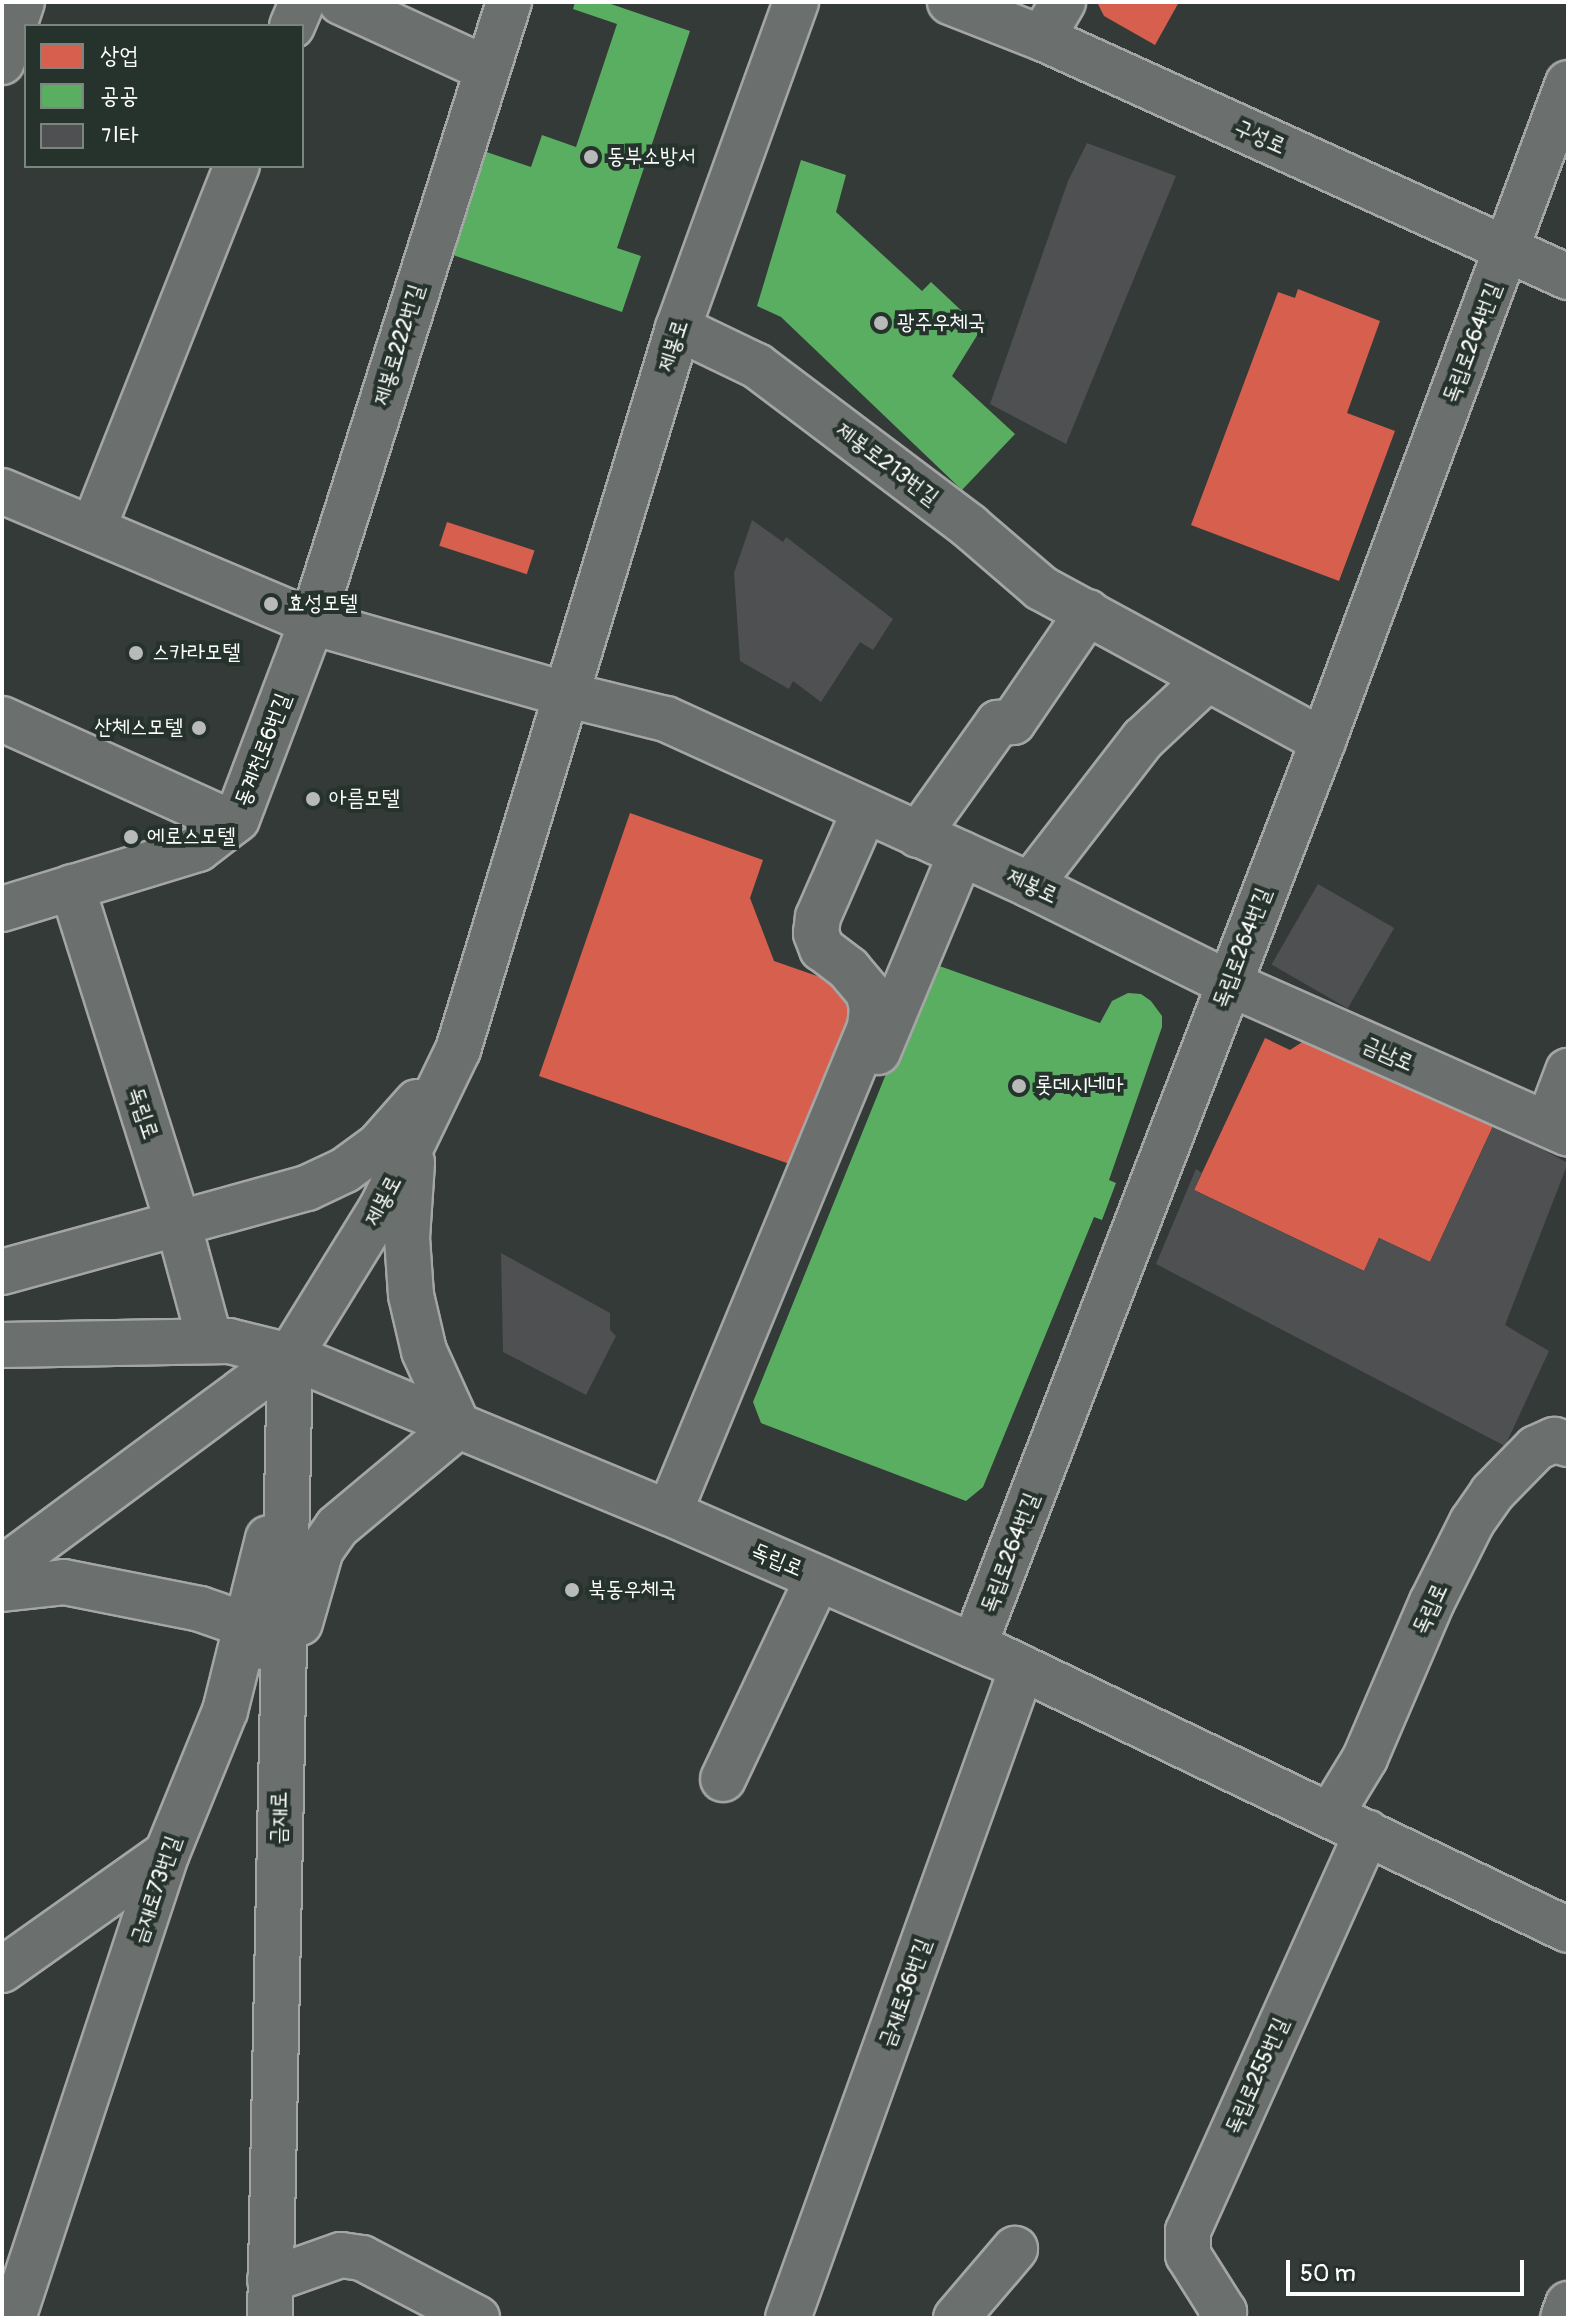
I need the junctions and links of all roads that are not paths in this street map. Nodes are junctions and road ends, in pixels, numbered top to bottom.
1 (22, 2) edge
2 (302, 2) edge
3 (341, 2) edge
4 (509, 2) edge
5 (796, 2) edge
6 (950, 2) edge
7 (1052, 20) edge
8 (293, 24) edge
9 (2, 62) edge
10 (487, 69) junction
11 (1568, 83) edge
12 (236, 168) edge
13 (1507, 249) junction
14 (1568, 277) edge
15 (678, 328) junction
16 (2, 491) edge
17 (93, 529) junction
18 (1088, 612) junction
19 (312, 622) junction
20 (1206, 680) junction
21 (564, 694) junction
22 (2, 719) edge
23 (1323, 741) junction
24 (865, 810) junction
25 (232, 823) junction
26 (918, 835) junction
27 (961, 854) junction
28 (1030, 885) junction
29 (72, 887) junction
30 (2, 909) edge
31 (1228, 983) junction
32 (458, 1050) junction
33 (1568, 1071) edge
34 (1558, 1129) edge
35 (413, 1143) junction
36 (178, 1223) junction
37 (2, 1272) edge
38 (210, 1341) junction
39 (2, 1345) edge
40 (290, 1356) junction
41 (458, 1426) junction
42 (1568, 1444) edge
43 (288, 1459) junction
44 (675, 1516) junction
45 (2, 1569) edge
46 (818, 1578) junction
47 (2, 1589) edge
48 (246, 1625) junction
49 (974, 1646) junction
50 (1022, 1668) junction
51 (282, 1696) junction
52 (723, 1779) dead end
53 (1349, 1823) junction
54 (167, 1853) junction
55 (1568, 1930) edge
56 (2, 1970) edge
57 (1015, 2249) dead end
58 (270, 2299) edge
59 (1568, 2304) edge
60 (13, 2318) edge
61 (477, 2318) edge
62 (788, 2318) edge
63 (956, 2318) edge
64 (1221, 2318) edge
65 (1563, 2318) edge

1 - 9 street
2 - 8 street
3 - 10 street
4 - 10 street, 제봉로222번길
5 - 15 street, 제봉로
6 - 7 street, 구성로
7 - 13 street, 구성로
10 - 19 street, 제봉로222번길
11 - 13 street, 독립로264번길
12 - 17 street
13 - 14 street, 구성로
13 - 23 street, 독립로264번길
15 - 18 street, 제봉로213번길
15 - 21 street, 제봉로
16 - 17 street
17 - 19 street
18 - 20 street, 제봉로213번길
18 - 26 street
19 - 21 street
19 - 25 street, 동계천로6번길
20 - 23 street, 제봉로213번길
20 - 28 street
21 - 24 street, 제봉로
21 - 32 street, 제봉로
22 - 25 street
23 - 31 street, 독립로264번길
24 - 26 street, 제봉로
24 - 44 street
25 - 29 street, 동계천로6번길
26 - 27 street, 제봉로
27 - 28 street, 제봉로
27 - 44 street
28 - 31 street, 제봉로
29 - 30 street, 동계천로6번길
29 - 36 street, 독립로
31 - 34 street, 금남로
31 - 49 street, 독립로264번길
32 - 35 street, 제봉로
32 - 36 street
33 - 34 street, 금남로
35 - 40 street, 제봉로
35 - 41 street
36 - 37 street
36 - 38 street, 독립로
38 - 39 street, 독립로
38 - 40 street, 독립로
40 - 41 street, 독립로
40 - 43 street, 금재로
40 - 45 street, 제봉로
41 - 44 street, 독립로
41 - 51 street
42 - 53 street, 독립로
43 - 48 street, 금재로73번길
43 - 51 street, 금재로
44 - 46 street, 독립로
46 - 49 street, 독립로
46 - 52 street
47 - 48 street
48 - 51 street
48 - 54 street, 금재로73번길
49 - 50 street, 독립로
50 - 53 street, 독립로
50 - 62 street, 금재로36번길
51 - 58 street, 금재로
53 - 55 street, 독립로
53 - 64 street, 독립로255번길
54 - 56 street
54 - 60 street, 금재로73번길
57 - 63 street
58 - 61 street, 금재로
59 - 65 street

